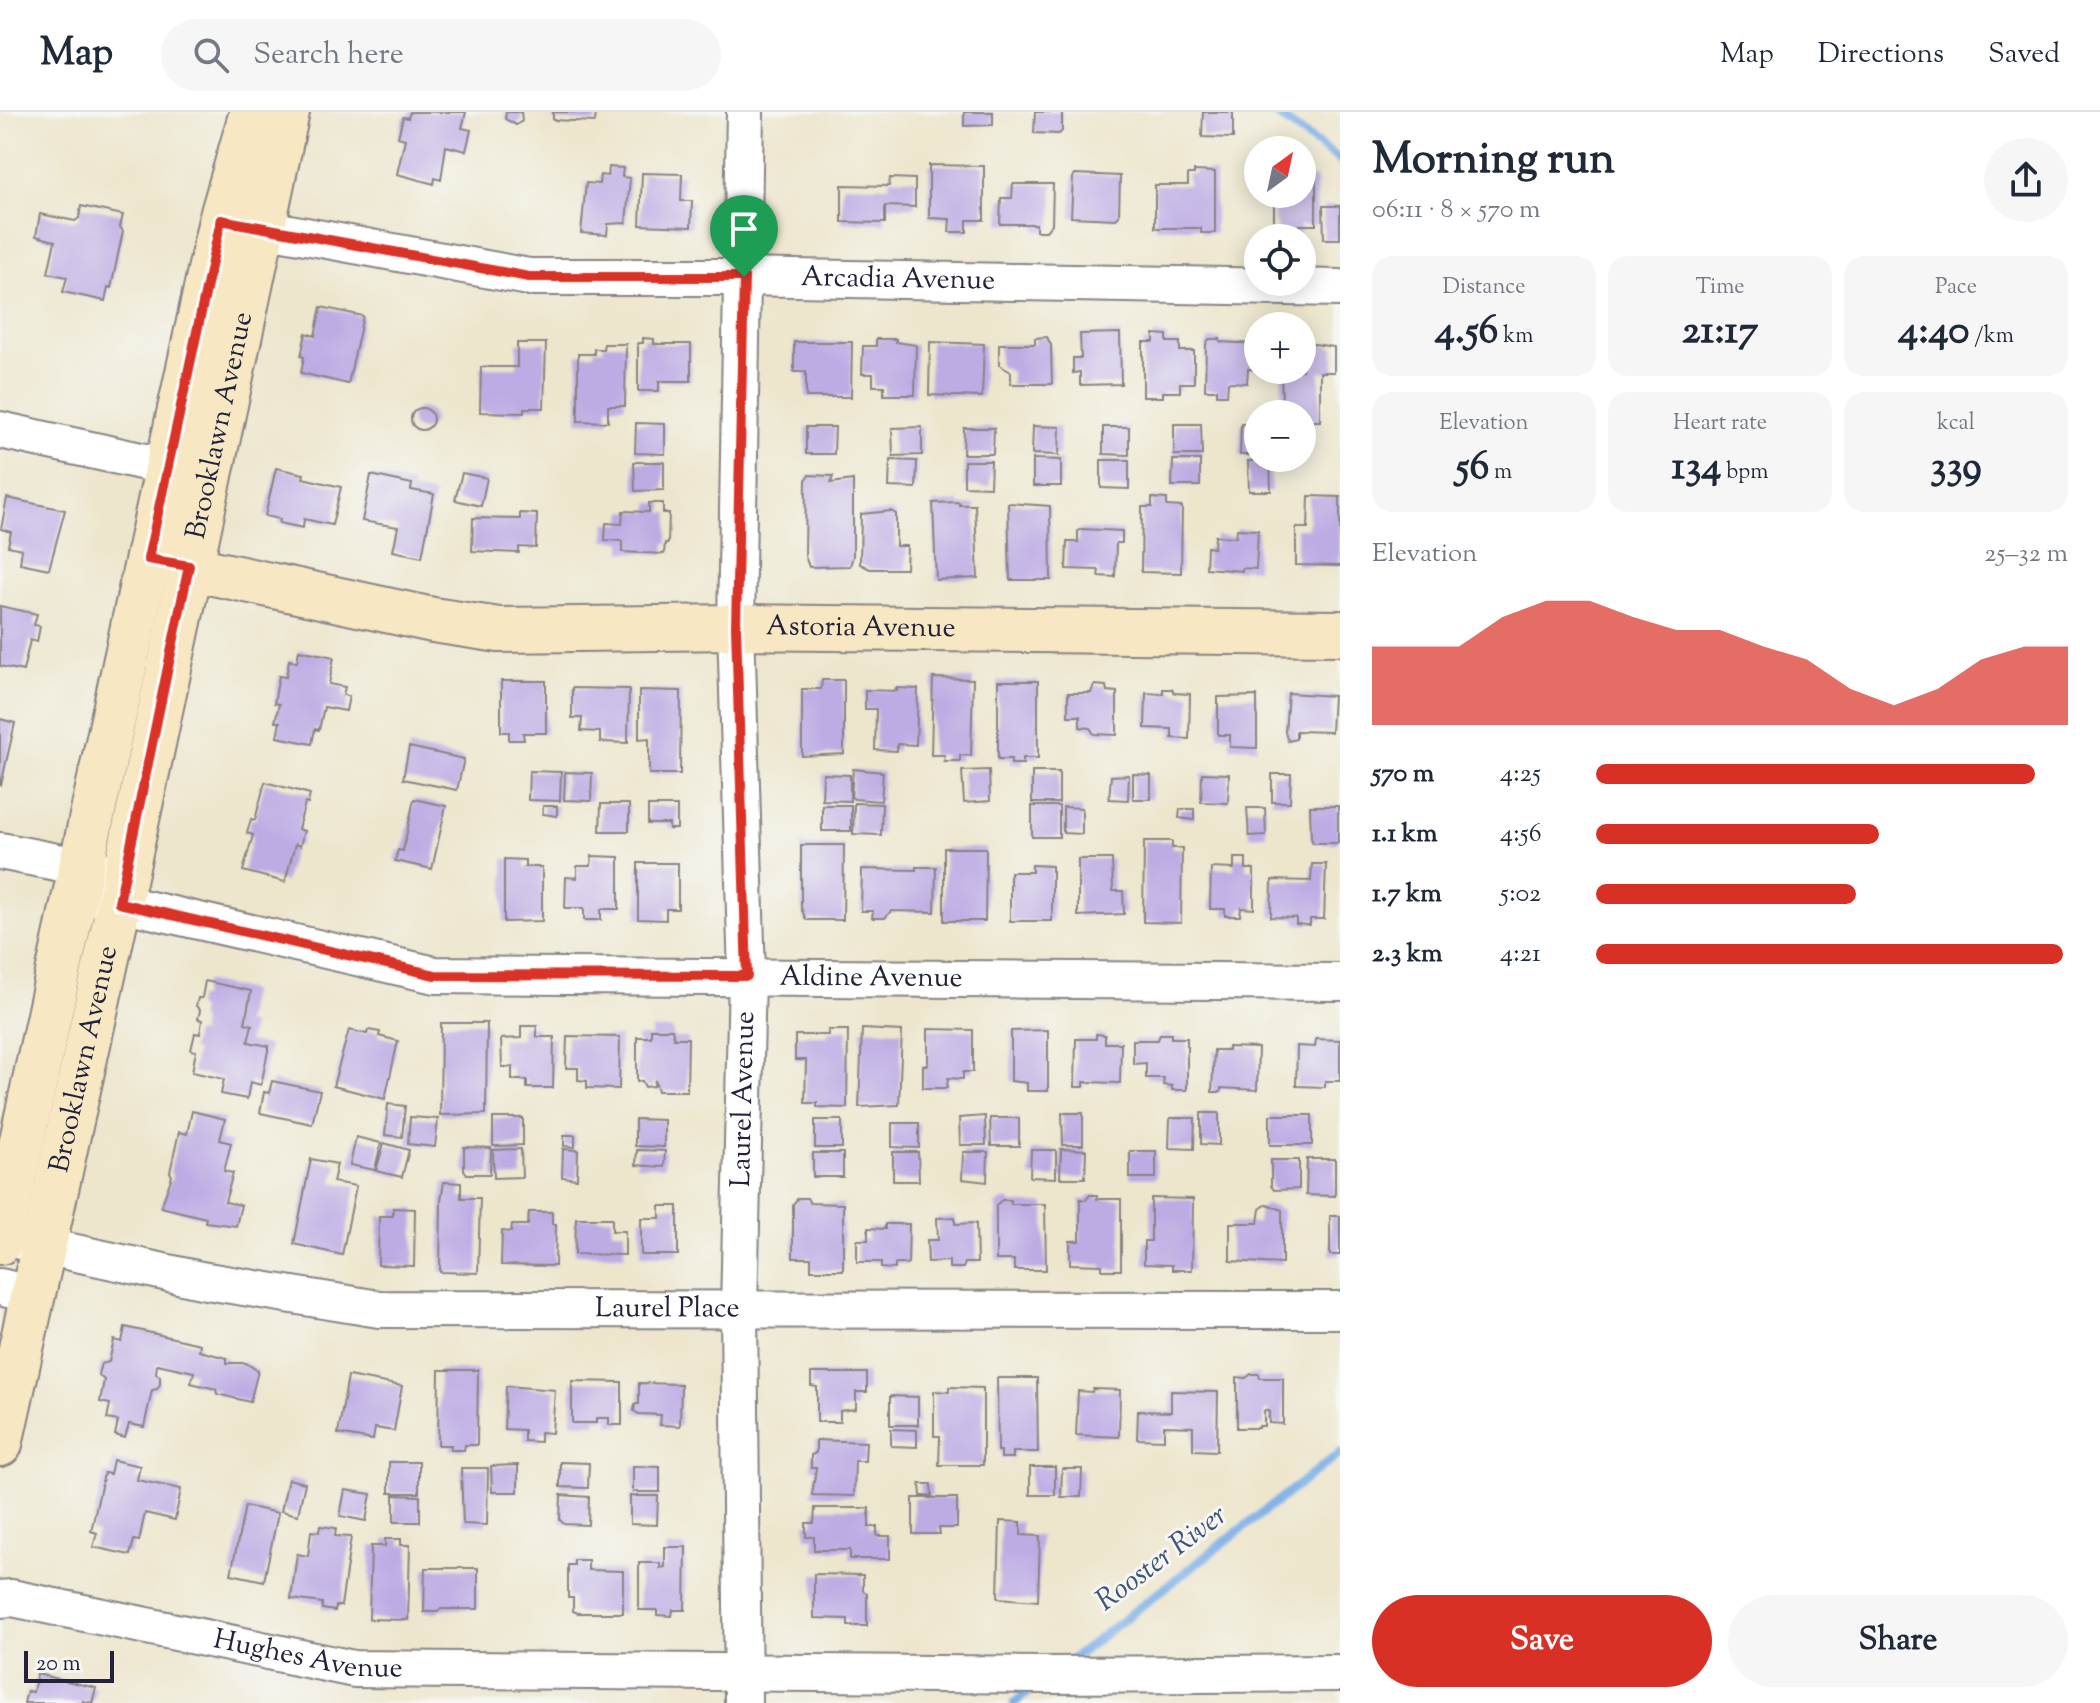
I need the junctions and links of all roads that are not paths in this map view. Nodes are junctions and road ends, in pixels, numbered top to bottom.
1 (252, 112) edge
2 (287, 112) edge
3 (745, 112) edge
4 (242, 224) junction
5 (744, 277) junction
6 (1340, 288) edge
7 (0, 430) edge
8 (166, 467) junction
9 (208, 477) junction
10 (168, 562) junction
11 (736, 627) junction
12 (1340, 633) edge
13 (0, 851) edge
14 (78, 880) junction
15 (122, 890) junction
16 (747, 976) junction
17 (1340, 982) edge
18 (1, 1239) edge
19 (43, 1247) junction
20 (16, 1291) edge
21 (739, 1308) junction
22 (1340, 1310) edge
23 (0, 1444) edge
24 (0, 1599) edge
25 (1340, 1673) edge
26 (744, 1687) edge

1 - 4 main road, Brooklawn Avenue
2 - 4 main road, Brooklawn Avenue
3 - 5 street, Laurel Avenue
4 - 5 street, Arcadia Avenue
4 - 8 main road, Brooklawn Avenue
4 - 9 main road, Brooklawn Avenue
5 - 6 street, Arcadia Avenue
5 - 11 street, Laurel Avenue
7 - 8 street
8 - 9 street
8 - 10 main road, Brooklawn Avenue
9 - 10 main road, Brooklawn Avenue
10 - 11 main road, Astoria Avenue
10 - 14 main road, Brooklawn Avenue
10 - 15 main road, Brooklawn Avenue
11 - 12 main road, Astoria Avenue
11 - 16 street, Laurel Avenue
13 - 14 street, Aldine Avenue
14 - 15 street, Aldine Avenue
14 - 18 main road, Brooklawn Avenue
15 - 16 street, Aldine Avenue
15 - 19 main road, Brooklawn Avenue
16 - 17 street, Aldine Avenue
16 - 21 street, Laurel Avenue
18 - 19 street, Laurel Place
19 - 20 main road, Brooklawn Avenue
19 - 21 street, Laurel Place
20 - 23 main road, Brooklawn Avenue
21 - 22 street, Laurel Place
21 - 26 street, Laurel Avenue
24 - 26 street, Hughes Avenue
25 - 26 street, Hughes Avenue

